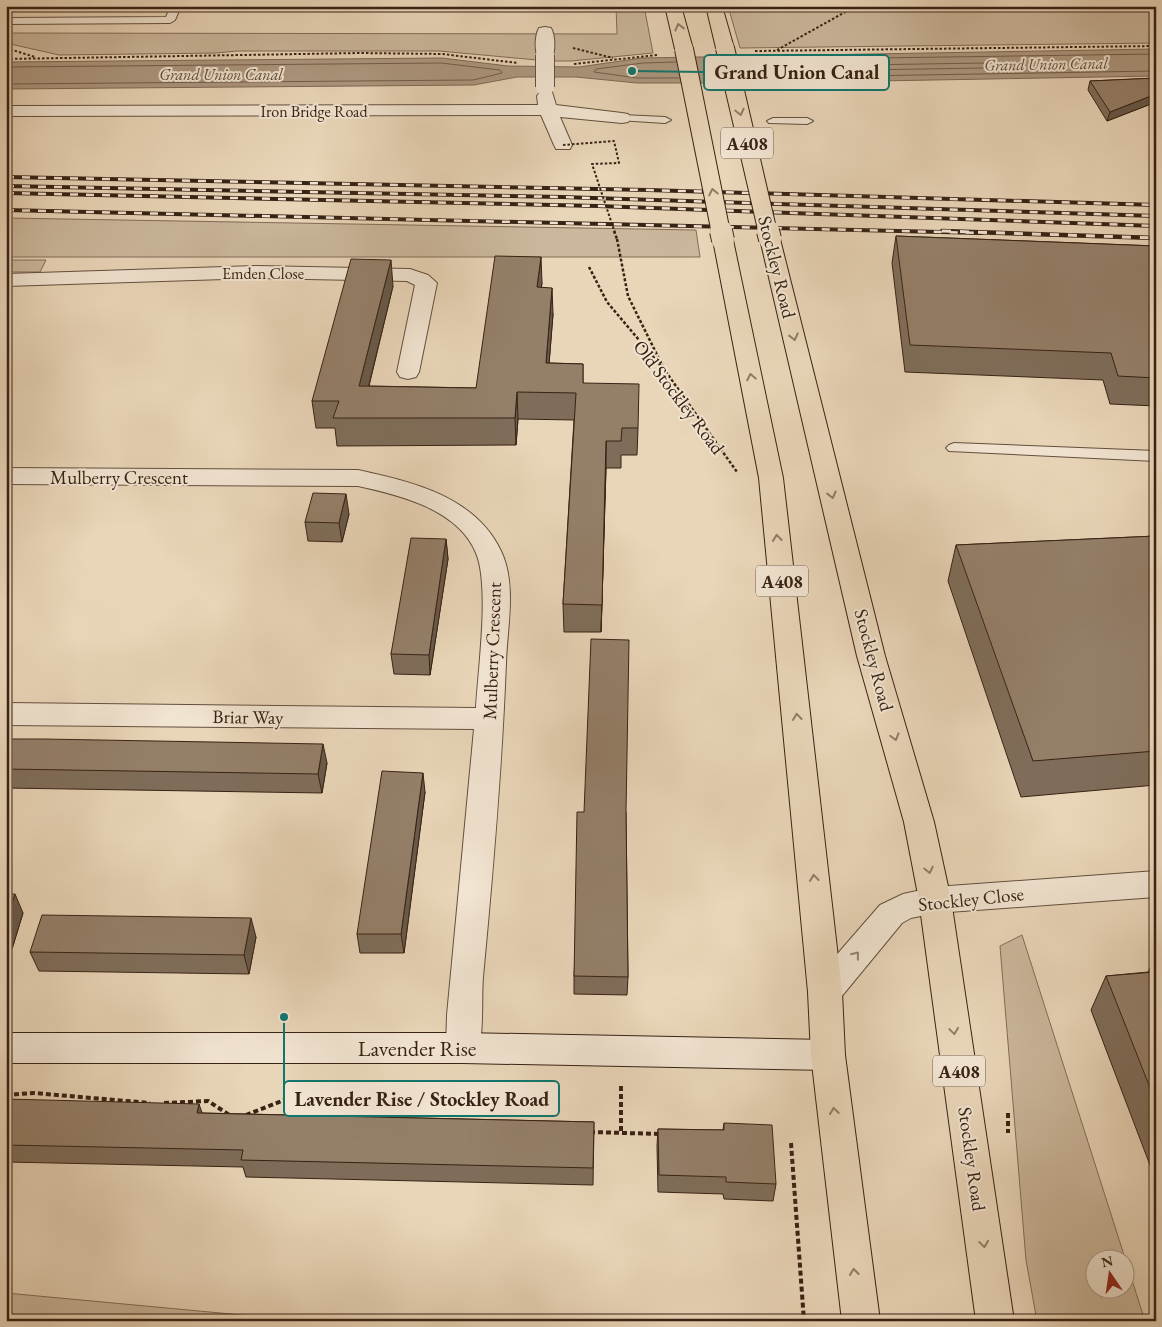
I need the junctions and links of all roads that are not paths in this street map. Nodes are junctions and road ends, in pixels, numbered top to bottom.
1 (176, 6) edge
2 (673, 6) edge
3 (714, 6) edge
4 (6, 21) edge
5 (545, 43) road end
6 (548, 110) junction
7 (6, 111) edge
8 (622, 118) joint
9 (665, 120) dead end
10 (773, 121) dead end
11 (807, 121) dead end
12 (563, 145) road end
13 (6, 280) edge
14 (408, 372) dead end
15 (954, 448) dead end
16 (1156, 456) edge
17 (6, 476) edge
18 (6, 714) edge
19 (490, 719) junction
20 (1156, 884) edge
21 (935, 900) junction
22 (825, 992) junction
23 (6, 1048) edge
24 (463, 1048) junction
25 (828, 1055) junction
26 (861, 1321) edge
27 (995, 1321) edge

1 - 4 lane
22 -> 2 main road, A408, bridge
3 -> 21 main road, Stockley Road / A408, bridge
5 - 6 street, bridge
6 - 7 street, Iron Bridge Road
6 - 8 street, Iron Bridge Road
6 - 12 street
8 - 9 lane
10 - 11 lane
13 - 14 street, Emden Close
15 - 16 lane
17 - 19 street, Mulberry Crescent
18 - 19 street, Briar Way
19 - 24 street, Mulberry Crescent
20 - 21 street, Stockley Close
22 -> 21 street, Stockley Close
21 -> 27 main road, Stockley Road / A408
22 - 25 main road, A408
23 - 24 street, Lavender Rise
24 - 25 street, Lavender Rise
26 -> 25 main road, A408

